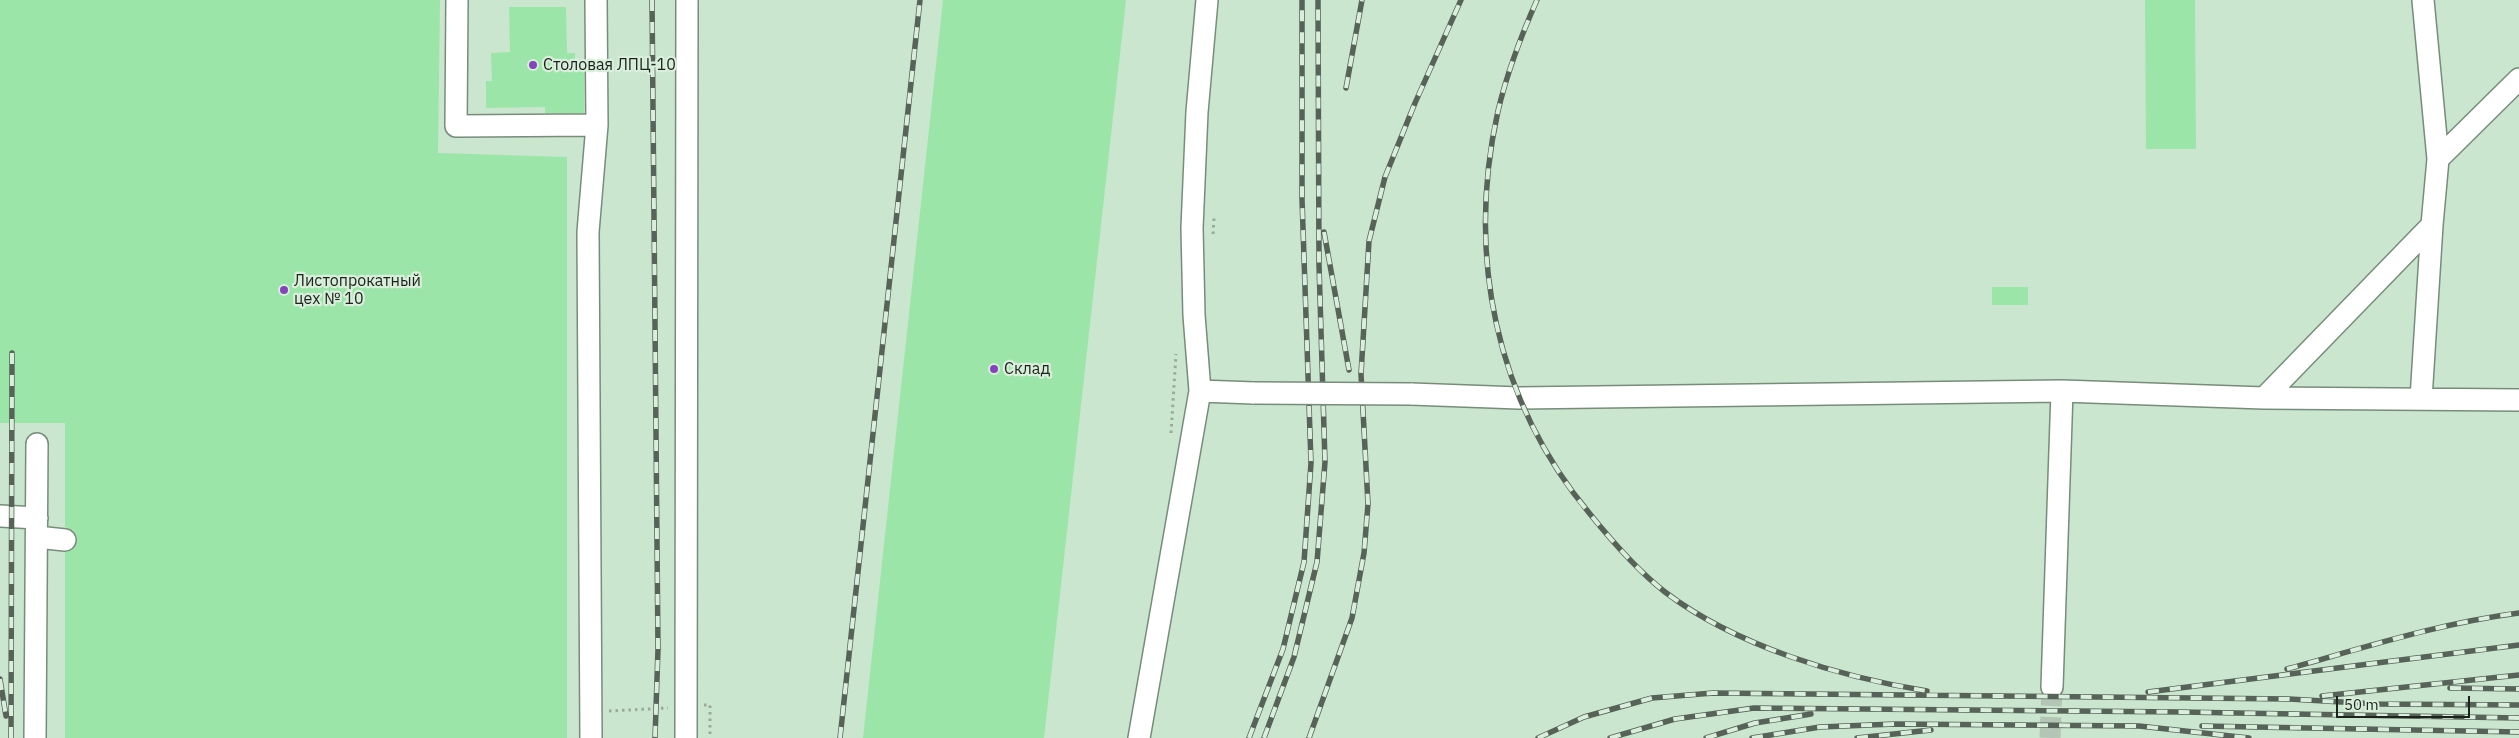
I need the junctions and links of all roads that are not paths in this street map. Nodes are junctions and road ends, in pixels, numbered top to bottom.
1 (457, 0) edge
2 (596, 0) edge
3 (687, 0) edge
4 (1207, 0) edge
5 (2423, 0) edge
6 (2519, 79) edge
7 (598, 125) junction
8 (2438, 159) junction
9 (2432, 225) junction
10 (1200, 391) junction
11 (2062, 391) junction
12 (2264, 398) junction
13 (2421, 399) junction
14 (2519, 400) edge
15 (37, 444) dead end
16 (0, 516) edge
17 (37, 527) junction
18 (64, 540) dead end
19 (2052, 688) tunnel mouth
20 (35, 738) edge
21 (591, 738) edge
22 (686, 738) edge
23 (1139, 738) edge

1 - 7 lane
2 - 7 lane
3 - 22 lane
4 - 10 lane
5 - 8 lane
6 - 8 lane
7 - 21 lane
8 - 9 lane
9 - 12 lane
9 - 13 lane
10 - 11 lane, bridge
10 - 23 lane
11 - 12 lane
11 - 19 lane
12 - 13 lane
13 - 14 lane
15 - 17 lane
16 - 17 lane
17 - 18 lane
17 - 20 lane

